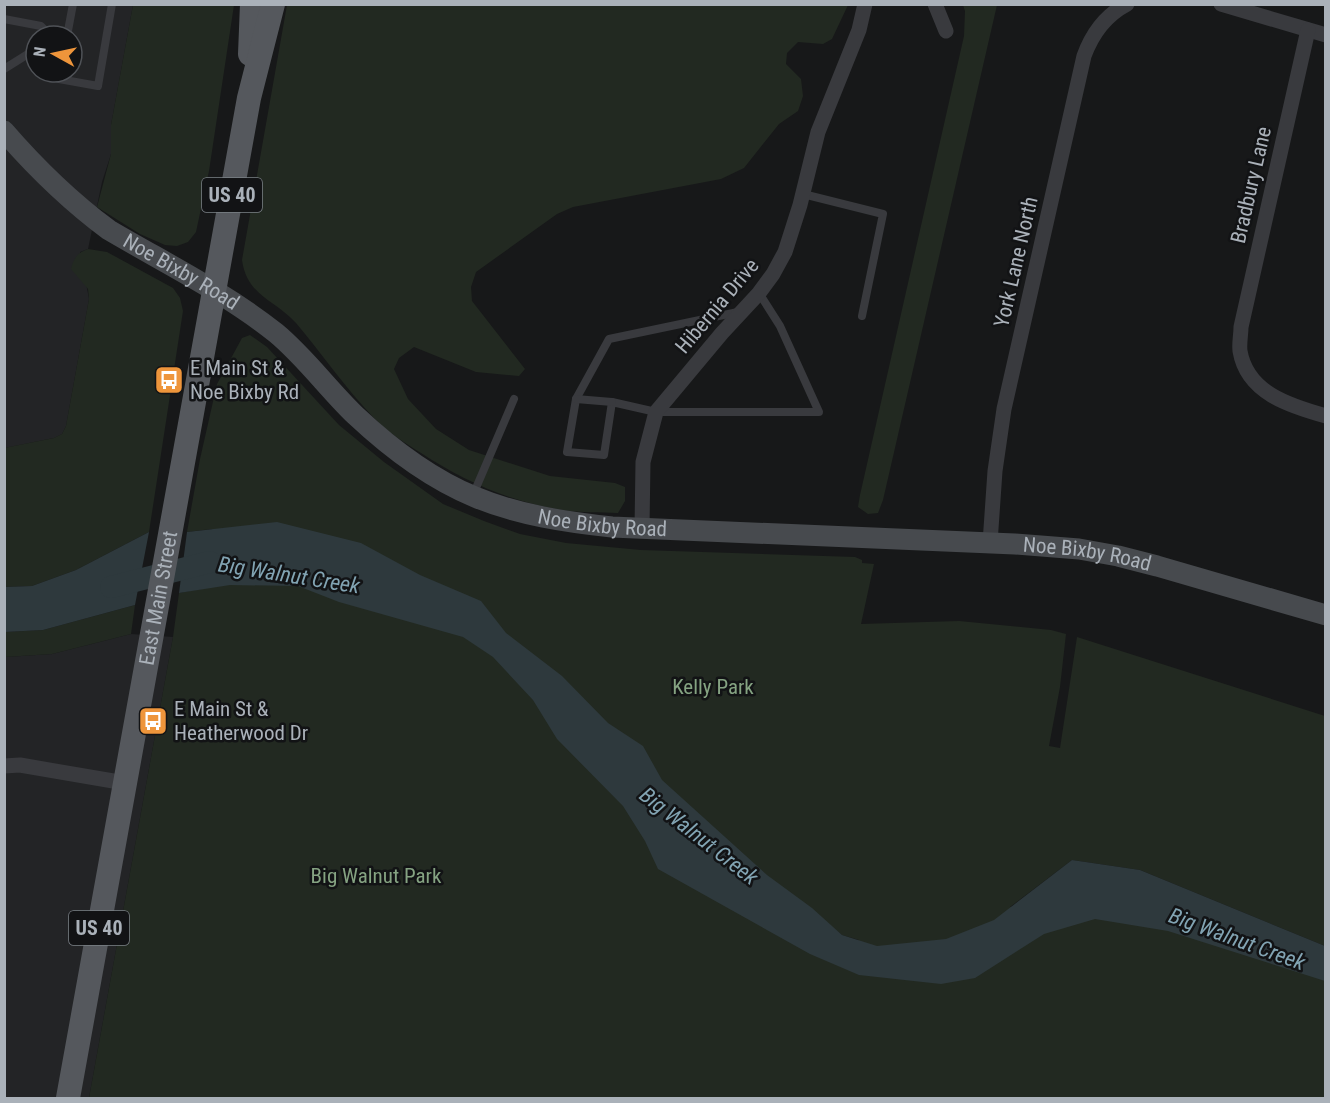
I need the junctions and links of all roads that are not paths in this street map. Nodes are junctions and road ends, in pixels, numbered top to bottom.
1 (73, 4) edge
2 (112, 4) edge
3 (252, 4) edge
4 (273, 4) edge
5 (865, 4) edge
6 (935, 4) edge
7 (1221, 4) edge
8 (1125, 5) edge
9 (4, 20) edge
10 (29, 24) edge
11 (69, 24) edge
12 (1308, 30) junction
13 (946, 31) dead end
14 (1326, 35) edge
15 (24, 56) edge
16 (4, 69) edge
17 (84, 83) edge
18 (249, 98) junction
19 (4, 131) edge
20 (803, 194) junction
21 (214, 292) junction
22 (759, 293) junction
23 (744, 311) junction
24 (861, 316) dead end
25 (514, 399) dead end
26 (576, 399) junction
27 (612, 402) junction
28 (656, 412) junction
29 (1326, 416) edge
30 (472, 496) junction
31 (642, 528) junction
32 (990, 543) junction
33 (1326, 615) edge
34 (4, 766) edge
35 (125, 783) junction
36 (68, 1098) edge

1 - 11 lane
2 - 17 lane
3 - 18 main road, East Main Street / US 40
4 - 18 main road, East Main Street / US 40
5 - 20 street, Hibernia Drive
6 - 13 street
7 - 12 street
8 - 32 street, York Lane North
9 - 10 lane
12 - 14 street
12 - 29 street, Bradbury Lane
15 - 16 lane
18 - 21 main road, East Main Street / US 40
19 - 21 street, Noe Bixby Road
20 - 22 street, Hibernia Drive
20 - 24 lane
21 - 30 street, Noe Bixby Road
21 - 35 main road, East Main Street / US 40
22 - 23 street, Hibernia Drive
22 - 28 lane
23 - 26 lane
23 - 28 street, Hibernia Drive
25 - 30 lane
26 - 27 lane
26 - 27 lane
27 - 28 lane
28 - 31 street, Hibernia Drive
30 - 31 street, Noe Bixby Road
31 - 32 street, Noe Bixby Road
32 - 33 street, Noe Bixby Road
34 - 35 street
35 - 36 main road, East Main Street / US 40

